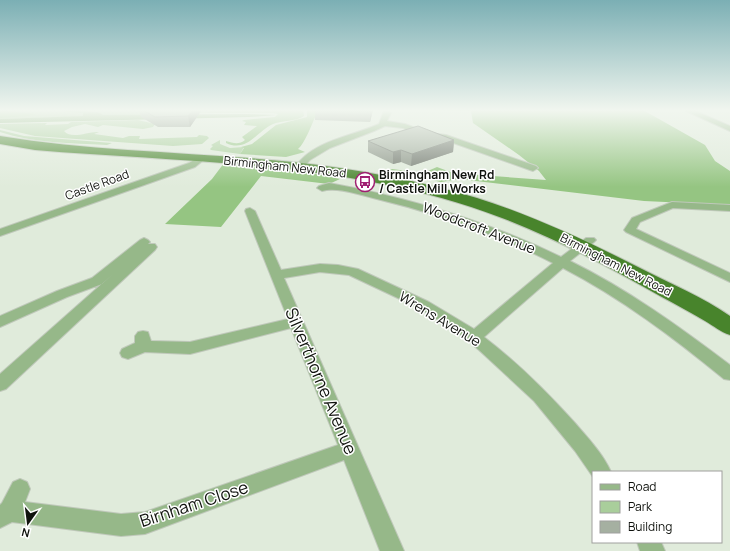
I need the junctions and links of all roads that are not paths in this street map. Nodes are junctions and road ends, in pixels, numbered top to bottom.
1 (4, 136) edge
2 (356, 136) edge
3 (436, 136) edge
4 (0, 140) edge
5 (201, 159) junction
6 (301, 164) junction
7 (533, 168) dead end
8 (322, 188) dead end
9 (730, 208) edge
10 (250, 211) dead end
11 (0, 233) edge
12 (586, 243) junction
13 (563, 262) junction
14 (277, 275) junction
15 (730, 278) edge
16 (730, 314) edge
17 (0, 322) edge
18 (296, 322) junction
19 (730, 327) edge
20 (475, 337) junction
21 (128, 353) dead end
22 (730, 374) edge
23 (0, 384) edge
24 (350, 450) junction
25 (600, 471) edge
26 (20, 489) dead end
27 (5, 514) edge
28 (392, 551) edge

1 - 6 highway, Birmingham New Road
2 - 6 street
3 - 7 street
4 - 5 highway, Birmingham New Road
5 - 6 highway, Birmingham New Road
5 - 11 street, Castle Road
6 - 12 highway, Birmingham New Road
8 - 13 street, Woodcroft Avenue
9 - 15 street
10 - 14 street, Silverthorne Avenue
12 - 13 street
12 - 16 highway, Birmingham New Road
12 - 19 highway, Birmingham New Road
13 - 20 street
13 - 22 street, Woodcroft Avenue
14 - 18 street, Silverthorne Avenue
14 - 20 street, Wrens Avenue
17 - 23 street
18 - 21 street
18 - 24 street, Silverthorne Avenue
20 - 25 street, Wrens Avenue
24 - 27 street, Birnham Close
24 - 28 street, Silverthorne Avenue
26 - 27 street, Birnham Close

